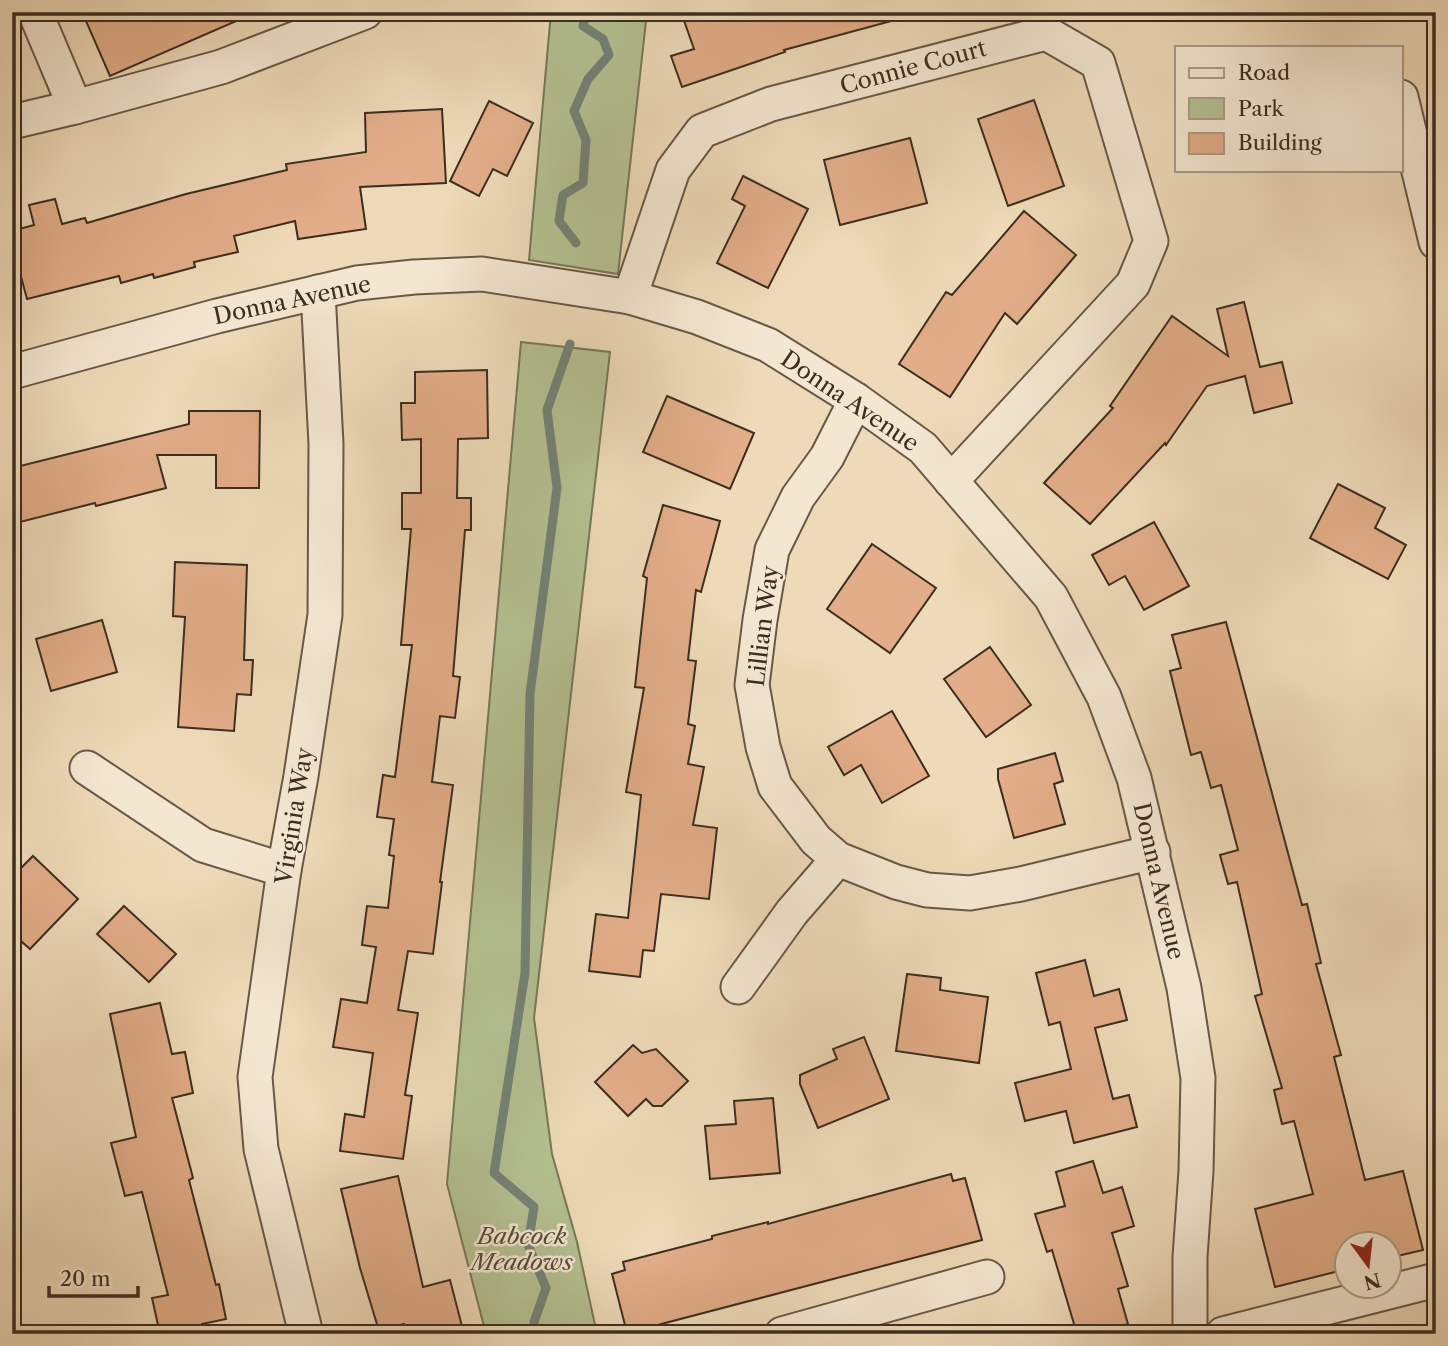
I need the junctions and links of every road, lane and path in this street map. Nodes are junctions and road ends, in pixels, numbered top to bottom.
1 (35, 12) edge
2 (365, 12) edge
3 (1402, 101) edge
4 (75, 107) junction
5 (12, 122) edge
6 (1436, 242) edge
7 (318, 292) junction
8 (630, 298) junction
9 (12, 372) edge
10 (856, 400) junction
11 (951, 481) junction
12 (87, 768) dead end
13 (1153, 852) junction
14 (838, 859) junction
15 (284, 870) junction
16 (738, 987) dead end
17 (987, 1277) dead end
18 (1436, 1280) edge
19 (786, 1333) edge
20 (306, 1334) edge
21 (1190, 1334) edge
22 (1223, 1334) edge

1 - 4 street
2 - 4 street
3 - 6 street
4 - 5 street
7 - 8 street, Donna Avenue
7 - 9 street, Donna Avenue
7 - 15 street, Virginia Way
8 - 10 street, Donna Avenue
8 - 11 street, Connie Court
10 - 11 street, Donna Avenue
10 - 14 street, Lillian Way
11 - 13 street, Donna Avenue
12 - 15 street
13 - 14 street, Lillian Way
13 - 21 street, Donna Avenue
14 - 16 street
15 - 20 street, Virginia Way
17 - 19 street
18 - 22 street

